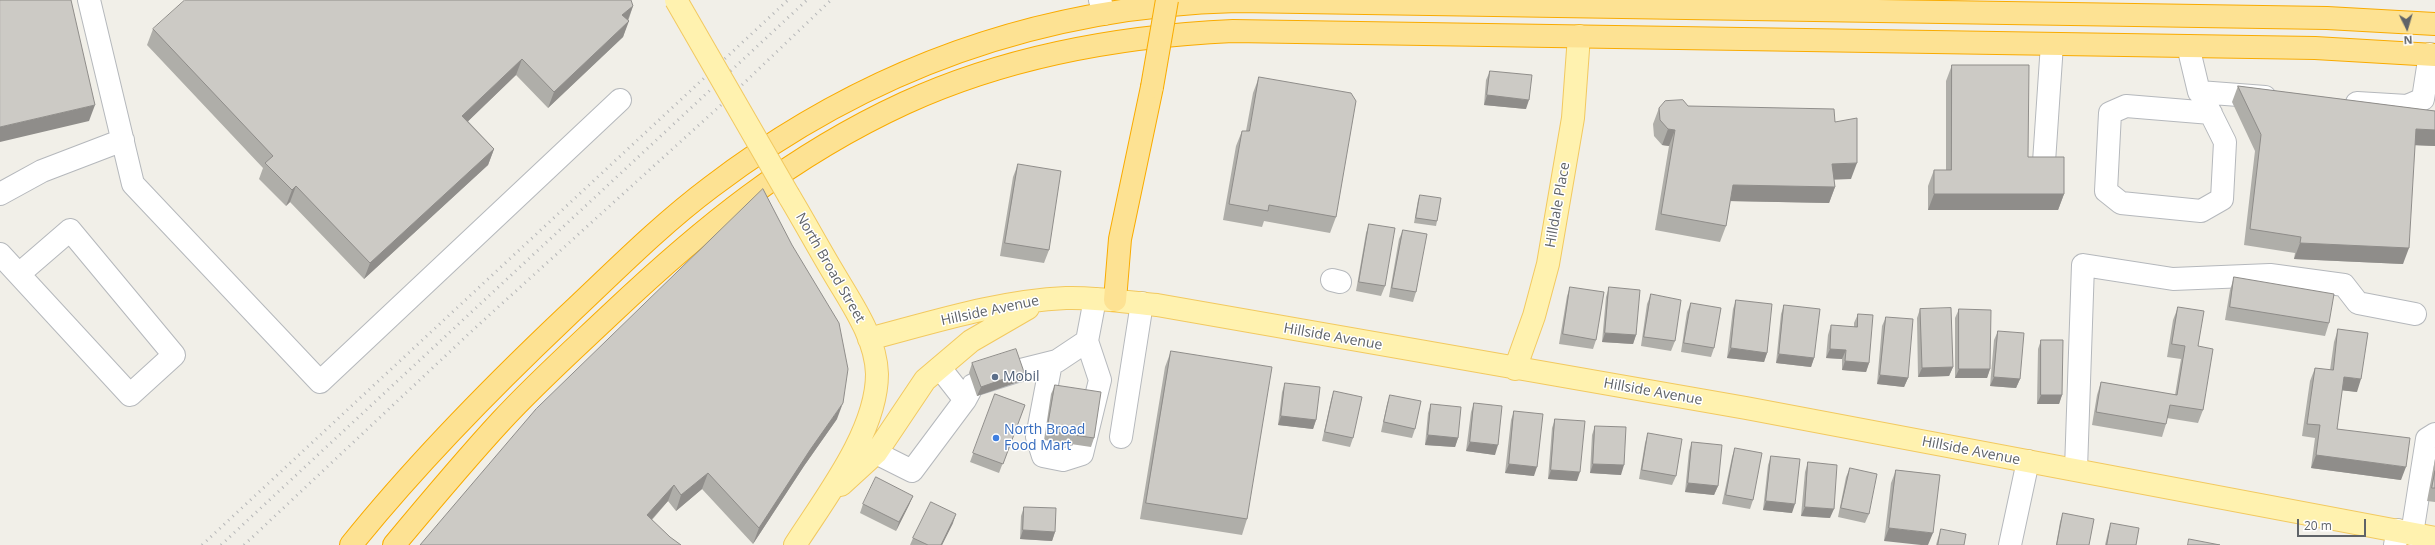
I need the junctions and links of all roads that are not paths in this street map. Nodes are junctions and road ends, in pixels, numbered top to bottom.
1 (89, 0) edge
2 (676, 0) edge
3 (1167, 0) edge
4 (1594, 0) edge
5 (1241, 1) edge
6 (1102, 7) edge
7 (1615, 7) junction
8 (2000, 7) edge
9 (2435, 24) edge
10 (1579, 36) junction
11 (2052, 44) junction
12 (2188, 46) junction
13 (2433, 54) edge
14 (2200, 92) junction
15 (2288, 98) edge
16 (620, 100) dead end
17 (2336, 102) edge
18 (2211, 113) junction
19 (123, 140) junction
20 (2044, 162) edge
21 (0, 194) edge
22 (0, 254) edge
23 (19, 274) junction
24 (1043, 300) junction
25 (1105, 300) junction
26 (1142, 303) junction
27 (2415, 314) dead end
28 (869, 339) junction
29 (1087, 341) junction
30 (1051, 363) junction
31 (940, 368) junction
32 (1515, 369) junction
33 (965, 400) junction
34 (2435, 434) edge
35 (1121, 437) dead end
36 (876, 453) junction
37 (2028, 461) junction
38 (2076, 469) junction
39 (824, 501) junction
40 (2401, 536) edge
41 (2435, 538) edge
42 (351, 545) edge
43 (394, 545) edge
44 (795, 545) edge
45 (2010, 545) edge

1 - 19 street
2 - 28 main road, North Broad Street, bridge
3 - 25 highway, bridge
4 - 7 highway
5 - 6 highway
5 - 7 highway
6 - 42 highway
7 - 8 highway
8 - 9 highway
10 - 11 highway
10 - 32 main road, Hilldale Place
10 - 43 highway
11 - 12 highway
11 - 20 street
12 - 13 highway
12 - 14 street
13 - 17 street
14 - 15 street
14 - 18 street
16 - 19 street
18 - 18 street
19 - 21 street
22 - 23 street
23 - 23 street
24 - 25 main road, Hillside Avenue
24 - 28 main road, Hillside Avenue
24 - 31 main road
25 - 26 main road, Hillside Avenue
25 - 29 street
26 - 32 main road, Hillside Avenue
26 - 35 street
27 - 38 street
28 - 39 main road, North Broad Street
29 - 30 street
29 - 30 street
30 - 33 street
31 - 33 street
31 - 36 main road
32 - 37 main road, Hillside Avenue
33 - 36 street
34 - 40 street
36 - 39 main road
37 - 38 main road, Hillside Avenue
37 - 45 street
38 - 40 main road, Hillside Avenue
39 - 44 main road, North Broad Street
40 - 41 main road, Hillside Avenue

